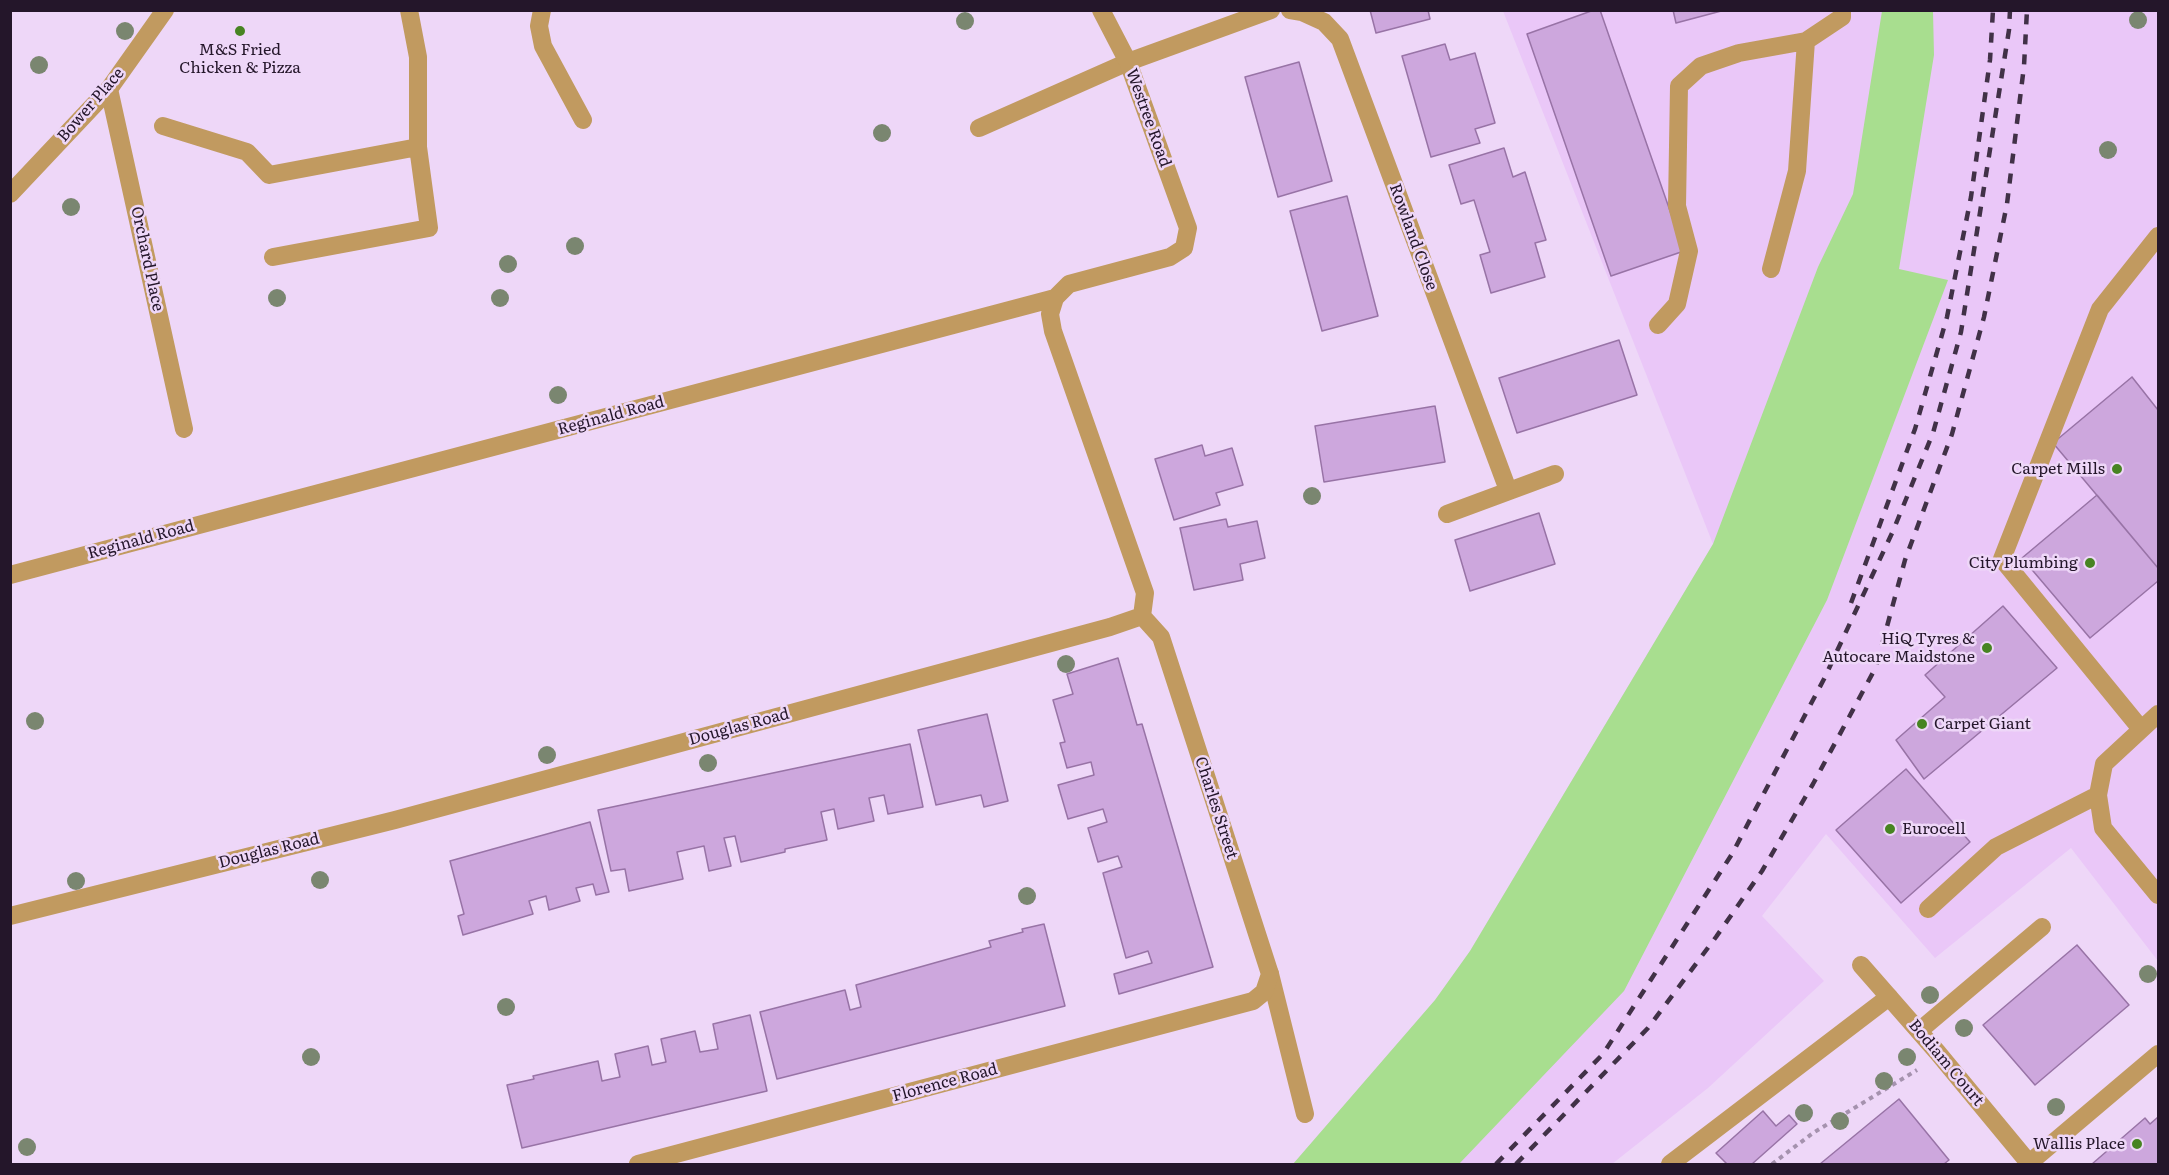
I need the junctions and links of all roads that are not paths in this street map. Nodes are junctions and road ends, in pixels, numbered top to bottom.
1 (165, 10) edge
2 (409, 10) edge
3 (542, 10) edge
4 (1101, 10) edge
5 (1271, 10) edge
6 (1290, 10) edge
7 (1842, 10) edge
8 (1806, 41) junction
9 (1128, 62) junction
10 (109, 89) junction
11 (583, 120) dead end
12 (163, 126) dead end
13 (979, 128) dead end
14 (418, 147) junction
15 (10, 194) edge
16 (1188, 228) joint
17 (2158, 236) edge
18 (273, 257) dead end
19 (1771, 269) dead end
20 (1055, 298) junction
21 (1658, 325) dead end
22 (184, 429) dead end
23 (1555, 474) dead end
24 (1508, 490) junction
25 (1447, 514) dead end
26 (10, 575) edge
27 (1142, 616) junction
28 (2158, 714) edge
29 (2141, 729) junction
30 (2098, 795) junction
31 (2158, 894) edge
32 (1928, 909) dead end
33 (10, 916) edge
34 (2042, 927) dead end
35 (1861, 965) dead end
36 (1270, 974) junction
37 (1889, 997) junction
38 (1919, 1031) junction
39 (2158, 1054) edge
40 (1305, 1114) dead end
41 (638, 1164) edge
42 (1670, 1164) edge
43 (2028, 1164) edge

1 - 10 street, Bower Place
2 - 14 street
3 - 11 street
4 - 9 street, Westree Road
5 - 9 street
6 - 24 street, Rowland Close
7 - 8 street
8 - 19 street
8 - 21 street
9 - 13 street
9 - 16 street, Westree Road
10 - 15 street, Bower Place
10 - 22 street, Orchard Place
12 - 14 street
14 - 18 street
16 - 20 street, Reginald Road
17 - 29 street
20 - 26 street, Reginald Road
20 - 27 street
23 - 24 street
24 - 25 street
27 - 33 street, Douglas Road
27 - 36 street, Charles Street
28 - 29 street
29 - 30 street
30 - 31 street
30 - 32 street
34 - 38 street
35 - 37 street, Bodiam Court
36 - 40 street, Charles Street
36 - 41 street, Florence Road
37 - 38 street, Bodiam Court
37 - 42 street
38 - 43 street, Bodiam Court
39 - 43 street

